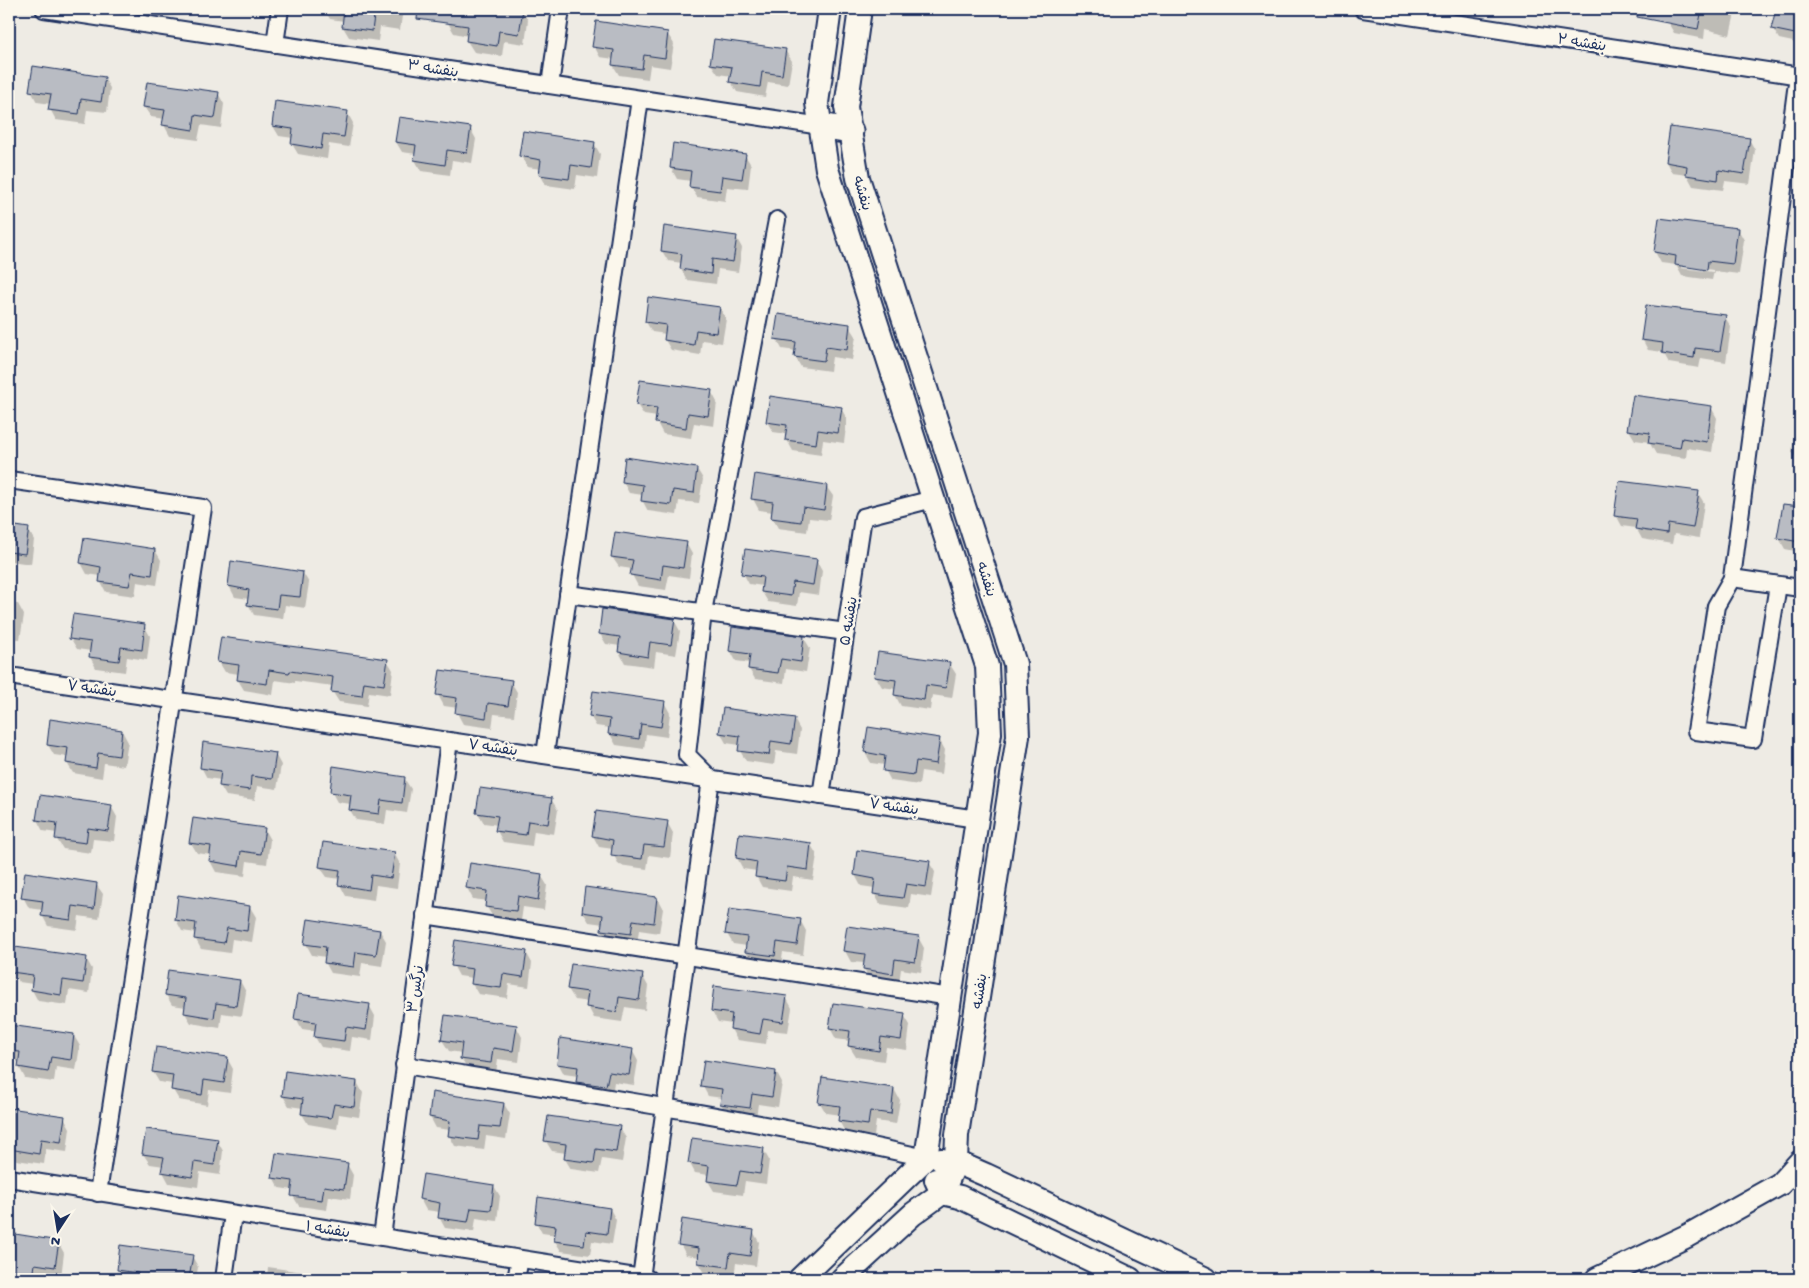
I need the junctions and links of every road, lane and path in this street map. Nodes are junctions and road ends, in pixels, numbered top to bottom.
1 (44, 9) edge
2 (280, 9) edge
3 (561, 9) edge
4 (830, 9) edge
5 (860, 9) edge
6 (1363, 9) edge
7 (275, 44) junction
8 (1799, 75) edge
9 (550, 86) junction
10 (640, 99) junction
11 (821, 126) junction
12 (850, 131) junction
13 (777, 220) dead end
14 (9, 480) edge
15 (933, 499) junction
16 (1732, 578) junction
17 (1778, 584) junction
18 (1800, 588) edge
19 (568, 594) junction
20 (703, 612) junction
21 (846, 632) junction
22 (9, 676) edge
23 (174, 700) junction
24 (449, 741) junction
25 (545, 755) junction
26 (711, 779) junction
27 (821, 796) junction
28 (977, 819) junction
29 (425, 915) junction
30 (686, 957) junction
31 (950, 997) junction
32 (404, 1066) junction
33 (665, 1106) junction
34 (926, 1158) junction
35 (956, 1162) junction
36 (1800, 1162) edge
37 (9, 1178) edge
38 (98, 1193) junction
39 (942, 1193) junction
40 (234, 1214) junction
41 (382, 1237) junction
42 (520, 1259) junction
43 (1168, 1271) edge
44 (1612, 1276) edge
45 (224, 1279) edge
46 (516, 1279) edge
47 (644, 1279) edge
48 (800, 1279) edge
49 (842, 1279) edge
50 (1130, 1279) edge
51 (1206, 1279) edge

1 - 7 street, بنفشه ۳
2 - 7 street
3 - 9 street
4 - 11 street, بنفشه
5 - 12 street, بنفشه
6 - 8 street, بنفشه ۲
7 - 9 street, بنفشه ۳
8 - 16 street
9 - 10 street, بنفشه ۳
10 - 11 street, بنفشه ۳
10 - 19 street
11 - 12 main road
11 - 15 street, بنفشه
12 - 35 street, بنفشه
13 - 20 street
14 - 23 street
15 - 21 street, بنفشه ۵
15 - 28 street, بنفشه
16 - 17 street
16 - 17 street
17 - 18 street
19 - 20 street
19 - 25 street
20 - 21 street
20 - 26 street
21 - 27 street, بنفشه ۵
22 - 23 street, بنفشه ۷
23 - 24 street, بنفشه ۷
23 - 38 street
24 - 25 street, بنفشه ۷
24 - 29 street, نرگس ۳
25 - 26 street, بنفشه ۷
26 - 27 street, بنفشه ۷
26 - 30 street
27 - 28 street, بنفشه ۷
28 - 31 street, بنفشه
29 - 30 street
29 - 32 street, نرگس ۳
30 - 31 street
30 - 33 street
31 - 34 street, بنفشه
32 - 33 street
32 - 41 street, نرگس ۳
33 - 34 street
33 - 47 street
34 - 35 street
34 - 39 street
34 - 48 street
35 - 39 street
35 - 43 street
36 - 44 street
37 - 38 street, بنفشه ۱
38 - 40 street, بنفشه ۱
39 - 49 street
39 - 50 street
40 - 41 street, بنفشه ۱
40 - 45 street
41 - 42 street, بنفشه ۱
42 - 46 street
42 - 47 street, بنفشه ۱
43 - 51 street

